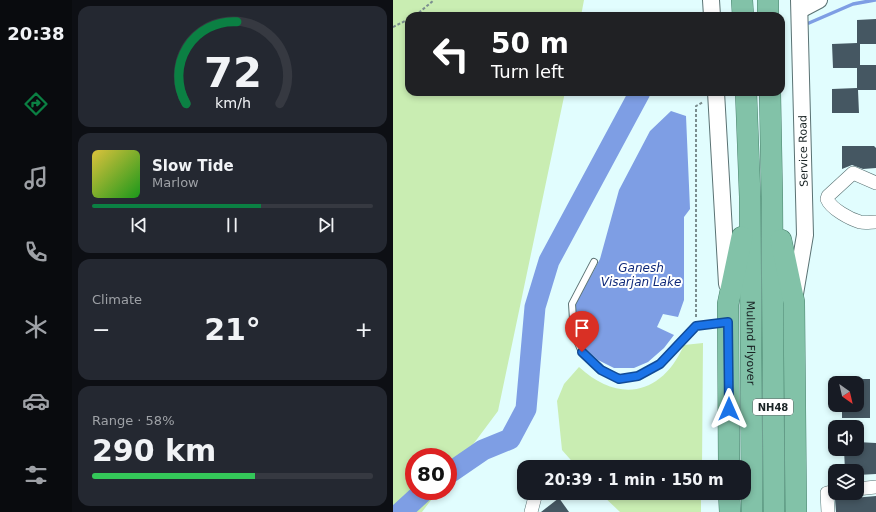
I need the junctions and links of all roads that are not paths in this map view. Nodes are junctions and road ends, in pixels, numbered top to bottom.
1 (711, 0) edge
2 (742, 0) edge
3 (768, 0) edge
4 (819, 0) edge
5 (799, 5) edge
6 (711, 12) edge
7 (743, 12) edge
8 (768, 12) edge
9 (716, 96) edge
10 (746, 96) edge
11 (770, 96) edge
12 (876, 183) edge
13 (750, 197) junction
14 (773, 198) junction
15 (876, 222) edge
16 (594, 262) dead end
17 (794, 302) junction
18 (728, 313) junction
19 (729, 460) edge
20 (876, 487) edge
21 (864, 488) edge
22 (828, 493) edge
23 (534, 500) edge
24 (729, 500) edge
25 (531, 512) edge
26 (730, 512) edge
27 (752, 512) edge
28 (774, 512) edge
29 (796, 512) edge
30 (828, 512) edge

1 - 6 street
2 - 7 highway
3 - 8 highway
4 - 5 street
5 - 17 street, Service Road
9 - 18 street
10 - 13 highway, NH48
11 - 14 highway, NH48
12 - 15 street
13 - 18 highway
13 - 27 highway, Mulund Flyover / NH48
14 - 17 highway
14 - 28 highway, Mulund Flyover / NH48
16 - 18 lane
17 - 29 highway
18 - 19 highway
20 - 21 street
22 - 30 street
23 - 25 street
24 - 26 highway

